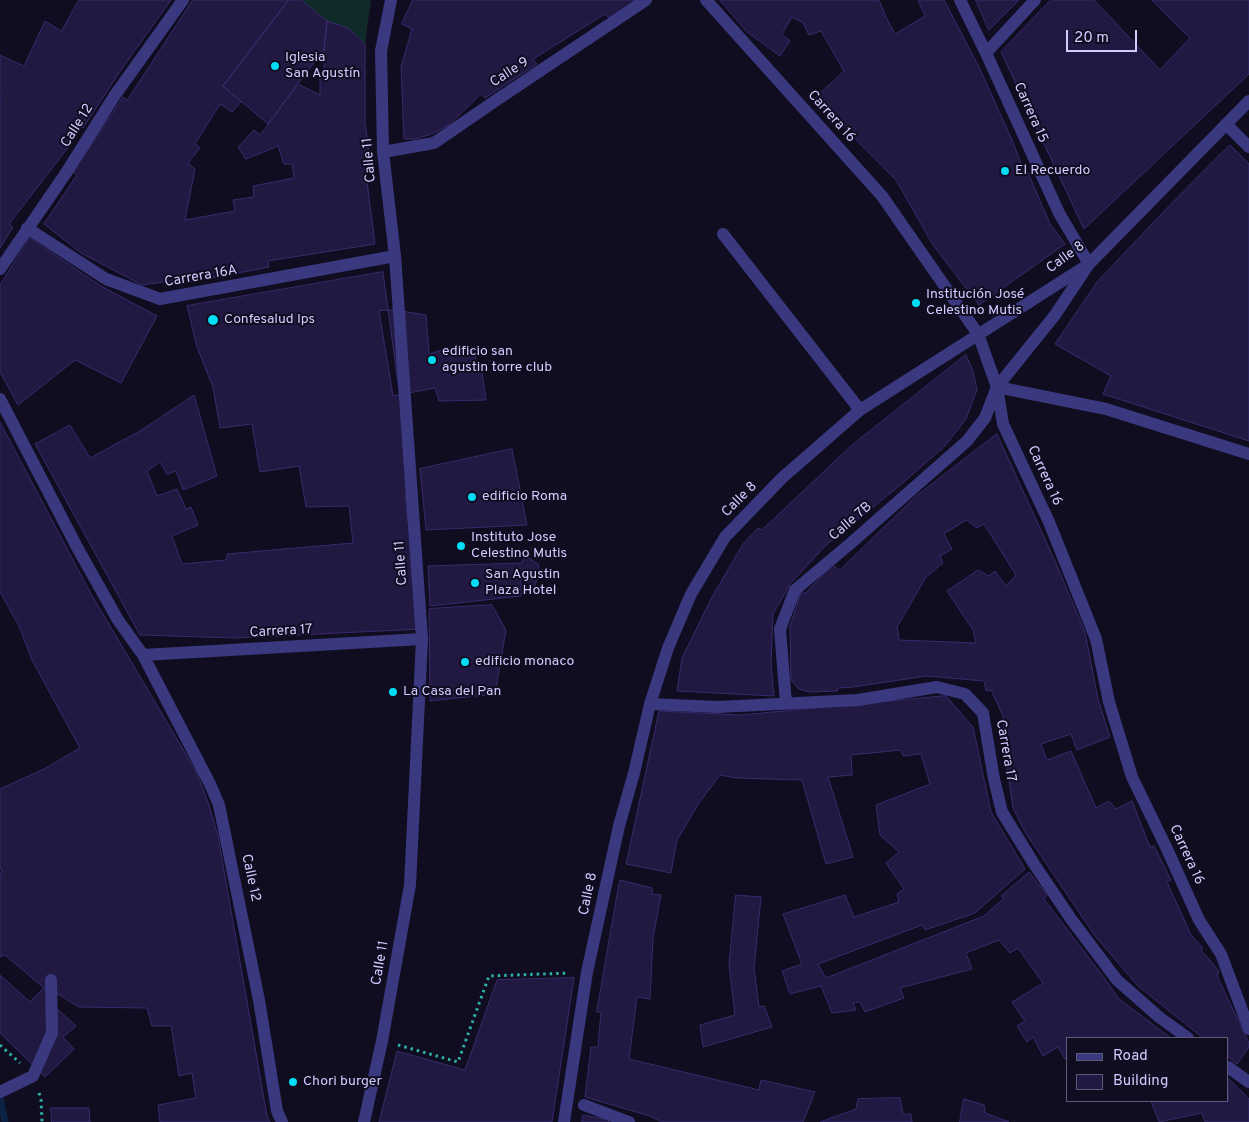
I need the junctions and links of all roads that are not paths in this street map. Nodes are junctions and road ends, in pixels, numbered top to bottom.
1 (183, 0) edge
2 (391, 0) edge
3 (646, 0) edge
4 (706, 0) edge
5 (960, 0) edge
6 (1035, 0) edge
7 (986, 53) junction
8 (1249, 101) edge
9 (1226, 124) junction
10 (1249, 147) edge
11 (384, 152) junction
12 (28, 228) junction
13 (723, 234) dead end
14 (395, 256) junction
15 (1088, 264) junction
16 (0, 269) edge
17 (978, 334) junction
18 (996, 388) junction
19 (0, 399) edge
20 (860, 410) junction
21 (1249, 454) edge
22 (422, 639) junction
23 (143, 655) junction
24 (786, 703) junction
25 (650, 704) junction
26 (51, 980) dead end
27 (1249, 1028) edge
28 (1187, 1037) edge
29 (1229, 1068) edge
30 (1249, 1082) edge
31 (0, 1092) edge
32 (584, 1105) dead end
33 (282, 1122) edge
34 (364, 1122) edge
35 (564, 1122) edge
36 (629, 1122) edge

1 - 12 street, Calle 12
2 - 11 street, Calle 11
3 - 11 street, Calle 9
4 - 17 street, Carrera 16
5 - 7 street, Carrera 15
6 - 7 street
7 - 15 street, Carrera 15
8 - 9 street, Calle 8
9 - 10 street
9 - 15 street, Calle 8
11 - 14 street, Calle 11
12 - 14 street, Carrera 16A
12 - 16 street, Calle 12
13 - 20 street
14 - 22 street, Calle 11
15 - 17 street, Calle 8
15 - 18 street, Calle 7B
17 - 18 street, Carrera 16
17 - 20 street, Calle 8
18 - 21 street
18 - 24 street, Calle 7B
18 - 27 street, Carrera 16
19 - 23 street, Calle 12
20 - 25 street, Calle 8
22 - 23 street, Carrera 17
22 - 34 street, Calle 11
23 - 33 street, Calle 12
24 - 25 street, Carrera 17
24 - 28 street, Carrera 17
25 - 35 street, Calle 8
26 - 31 street
29 - 30 street
32 - 36 street

